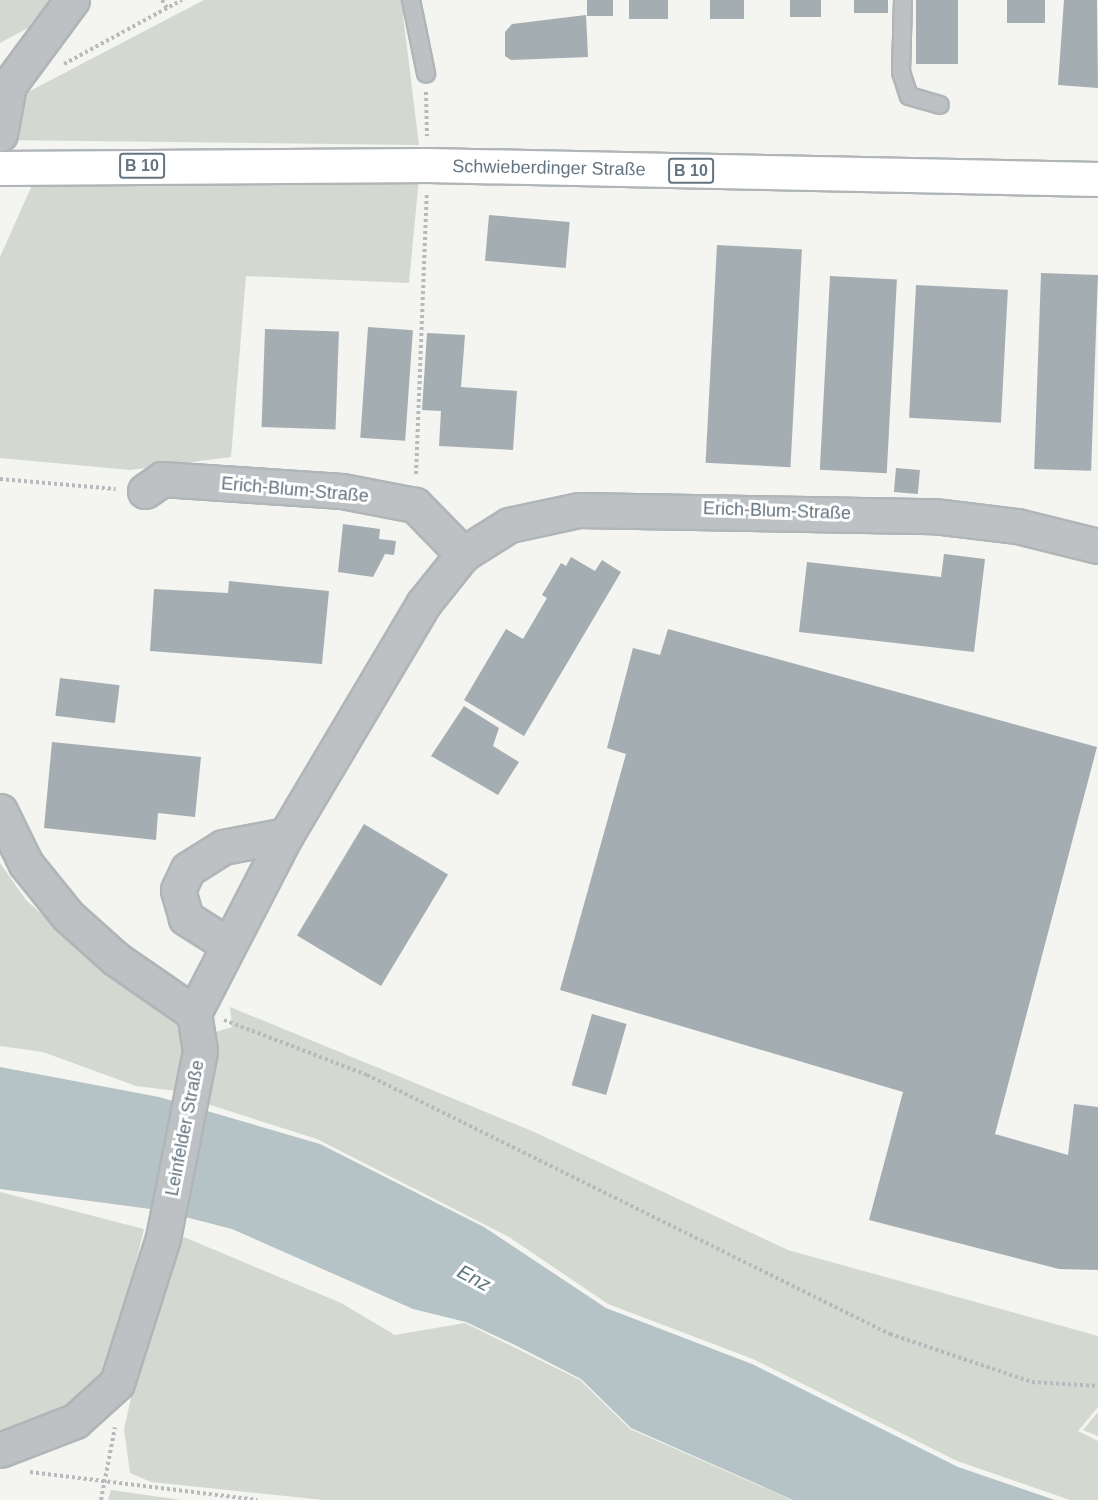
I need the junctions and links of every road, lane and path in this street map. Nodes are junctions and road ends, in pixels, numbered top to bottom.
1 (72, 0) edge
2 (162, 0) edge
3 (182, 0) edge
4 (411, 0) edge
5 (903, 0) edge
6 (167, 8) junction
7 (60, 67) dead end
8 (426, 74) joint
9 (5, 83) edge
10 (940, 105) dead end
11 (0, 134) edge
12 (428, 165) junction
13 (0, 168) edge
14 (1098, 179) edge
15 (0, 479) edge
16 (145, 491) joint
17 (415, 505) junction
18 (1098, 546) edge
19 (463, 554) junction
20 (0, 811) edge
21 (286, 835) junction
22 (227, 944) junction
23 (194, 1013) junction
24 (117, 1383) junction
25 (1098, 1386) edge
26 (11, 1461) edge
27 (105, 1479) junction
28 (101, 1500) edge
29 (257, 1500) edge

1 - 9 street
2 - 6 path
3 - 6 path
4 - 8 lane
5 - 10 lane
6 - 7 path
8 - 12 path
9 - 11 street
12 - 13 main road, Schwieberdinger Straße / B 10
12 - 14 main road, Schwieberdinger Straße / B 10
12 - 17 path
15 - 16 path
16 - 17 street, Erich-Blum-Straße
17 - 19 street
18 - 19 street, Erich-Blum-Straße
19 - 21 street, Erich-Blum-Straße
20 - 23 street
21 - 22 street, Erich-Blum-Straße
21 - 22 street
22 - 23 street, Erich-Blum-Straße
23 - 24 street, Leinfelder Straße
23 - 25 path
24 - 26 street
24 - 27 path
26 - 27 path
27 - 28 path
27 - 29 path

